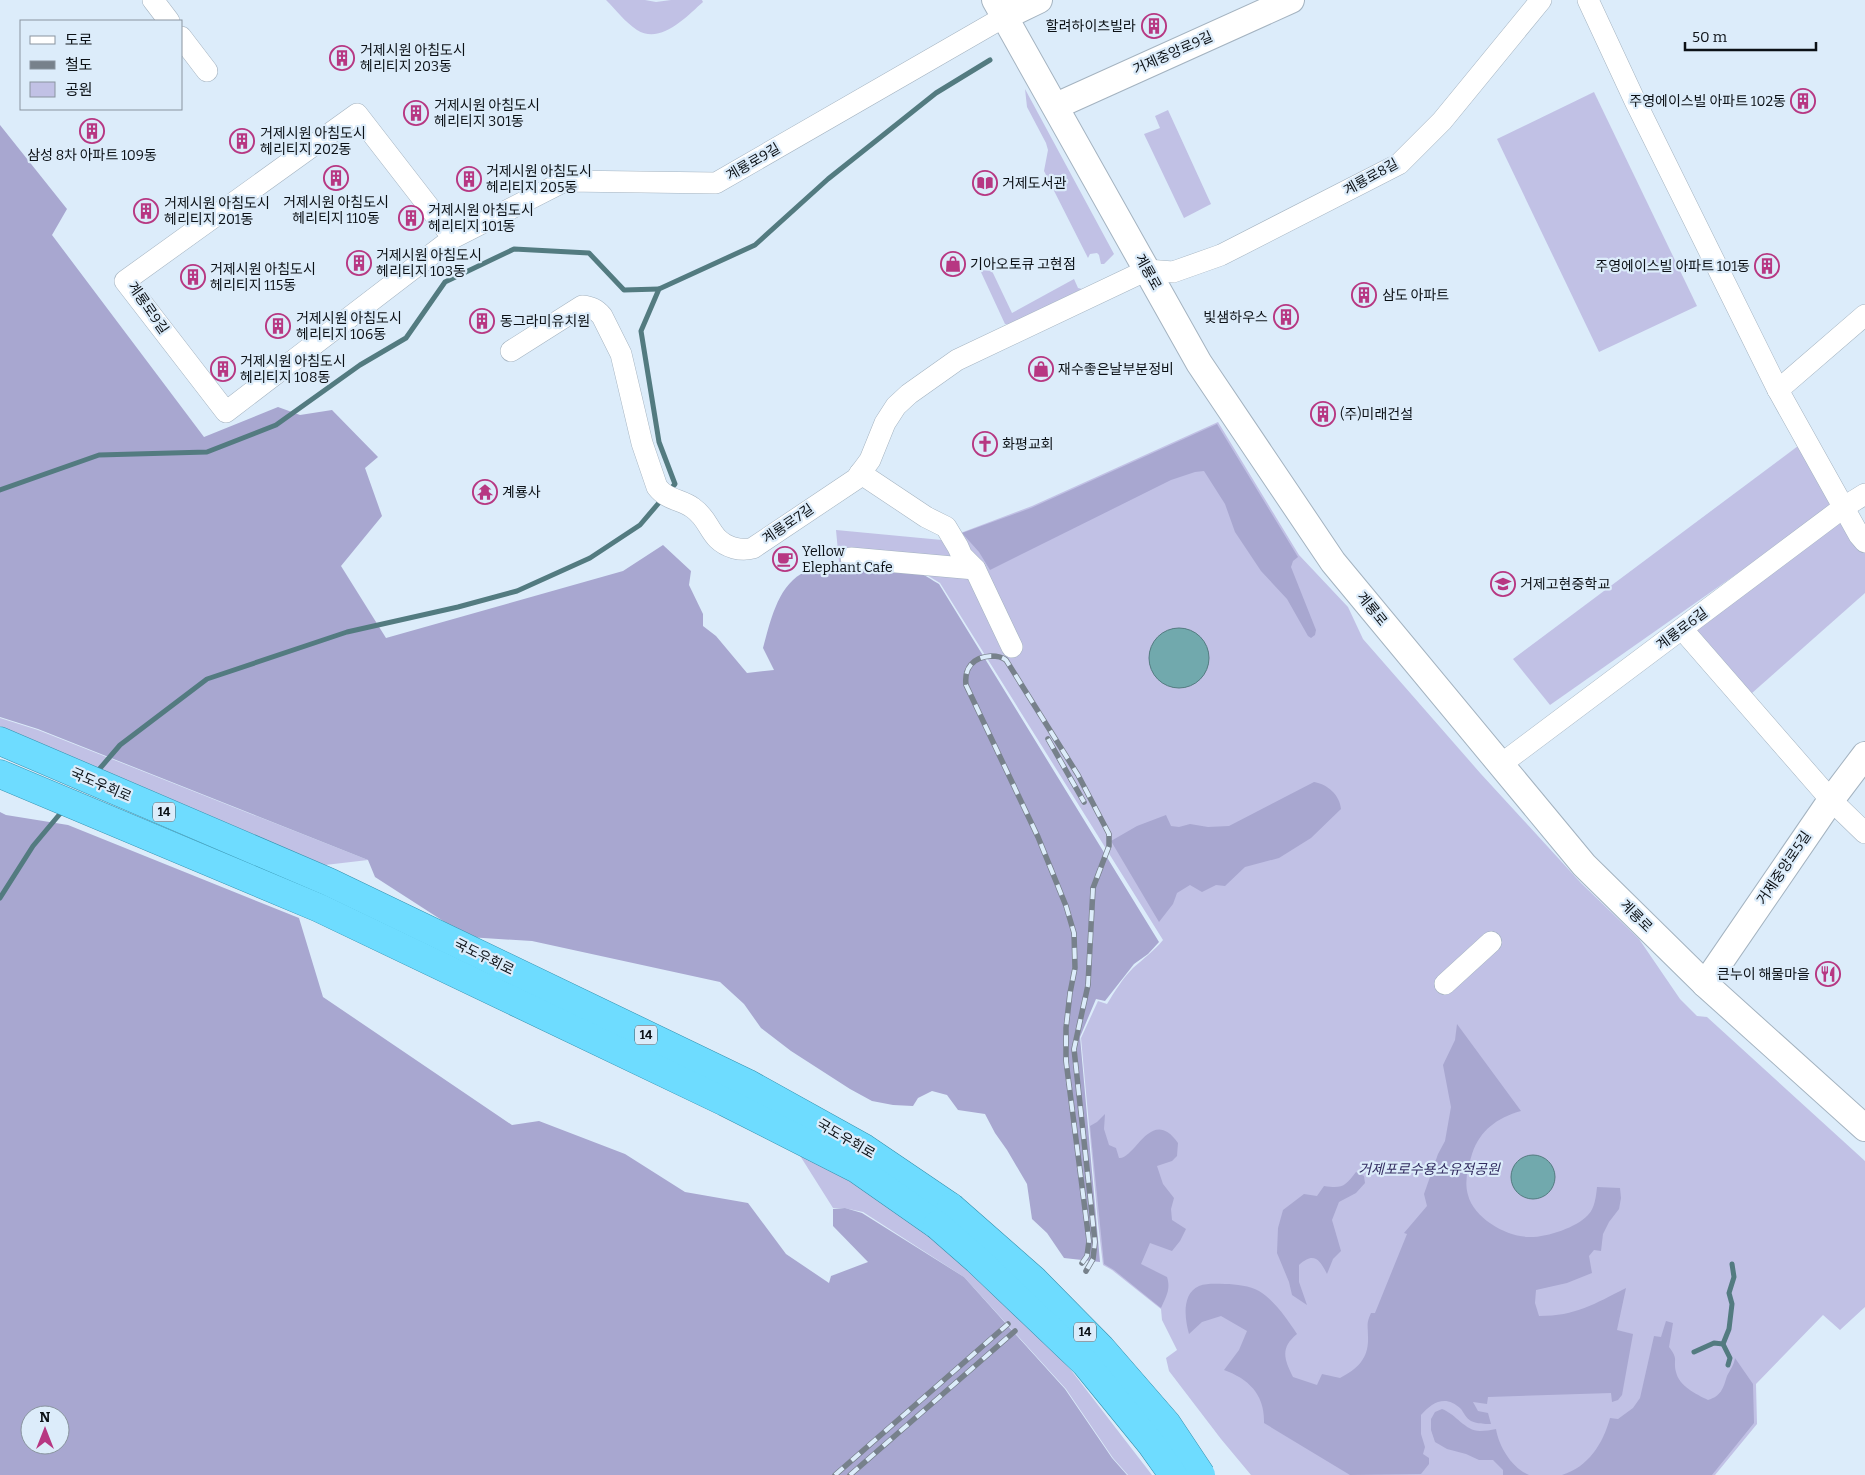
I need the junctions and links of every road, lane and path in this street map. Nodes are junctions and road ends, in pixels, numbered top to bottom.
1 (153, 0) edge
2 (1039, 0) edge
3 (1291, 0) edge
4 (1541, 0) edge
5 (1588, 0) edge
6 (999, 8) edge
7 (168, 20) edge
8 (182, 39) edge
9 (206, 70) dead end
10 (1056, 106) junction
11 (453, 238) junction
12 (1147, 270) junction
13 (1865, 315) edge
14 (511, 351) dead end
15 (1778, 390) junction
16 (860, 473) junction
17 (1865, 494) edge
18 (1844, 508) junction
19 (1865, 542) edge
20 (851, 558) dead end
21 (975, 570) junction
22 (1682, 629) junction
23 (1012, 647) dead end
24 (0, 741) edge
25 (1865, 754) edge
26 (1500, 765) junction
27 (0, 774) edge
28 (1831, 800) junction
29 (1865, 833) edge
30 (1491, 942) dead end
31 (1444, 984) dead end
32 (1705, 984) junction
33 (1865, 1128) edge
34 (944, 1216) junction
35 (1173, 1475) edge
36 (1200, 1475) edge

1 - 7 street
2 - 6 street
3 - 10 street, 거제중앙로9길
4 - 12 street, 계룡로8길
5 - 15 street
6 - 10 street, 계룡로
6 - 11 street, 계룡로9길
8 - 9 street
10 - 12 street, 계룡로
11 - 11 street, 계룡로9길
12 - 16 street, 계룡로7길
12 - 26 street, 계룡로
13 - 15 street
14 - 16 street, 계룡로7길
15 - 18 street
16 - 21 street
17 - 18 street, 계룡로6길
18 - 19 street
18 - 22 street, 계룡로6길
20 - 21 street
21 - 23 street
22 - 26 street, 계룡로6길
22 - 28 street
24 - 34 highway, 국도우회로 / 14
25 - 28 street, 거제중앙로5길
26 - 32 street, 계룡로
27 - 34 highway, 국도우회로 / 14
28 - 29 street
28 - 32 street, 거제중앙로5길
30 - 31 street
32 - 33 street, 계룡로
34 - 35 highway, 14, bridge
34 - 36 highway, 14, bridge

